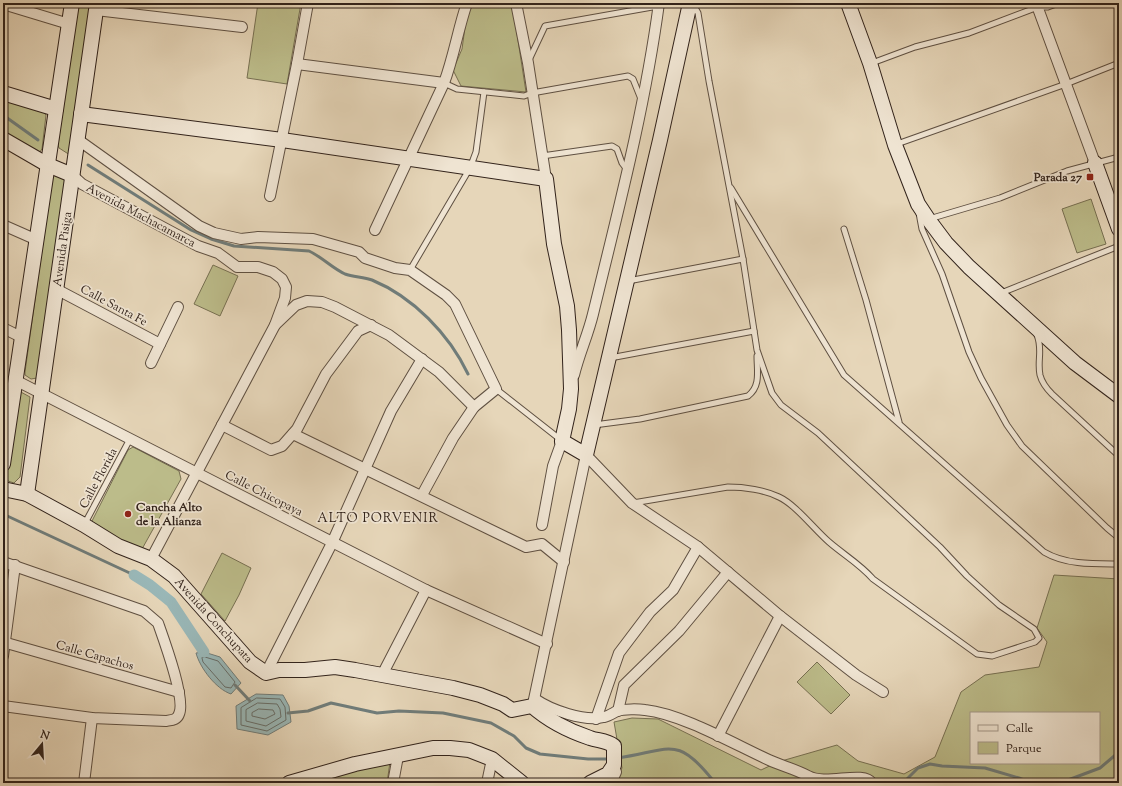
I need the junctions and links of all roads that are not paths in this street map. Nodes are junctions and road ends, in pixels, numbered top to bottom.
1 (72, 3) edge
2 (308, 3) edge
3 (467, 3) edge
4 (516, 3) edge
5 (691, 3) edge
6 (848, 3) edge
7 (1059, 3) edge
8 (3, 4) edge
9 (659, 4) edge
10 (1037, 5) edge
11 (96, 7) edge
12 (69, 24) junction
13 (242, 27) dead end
14 (528, 63) junction
15 (870, 63) junction
16 (1119, 63) edge
17 (297, 64) junction
18 (444, 83) junction
19 (1066, 84) junction
20 (484, 92) junction
21 (3, 93) edge
22 (532, 93) junction
23 (642, 102) junction
24 (56, 109) junction
25 (81, 114) junction
26 (3, 139) edge
27 (77, 139) junction
28 (282, 140) junction
29 (895, 145) junction
30 (542, 156) junction
31 (1119, 157) edge
32 (408, 159) junction
33 (1095, 164) junction
34 (48, 165) junction
35 (470, 168) junction
36 (629, 172) junction
37 (72, 175) junction
38 (546, 179) junction
39 (729, 184) junction
40 (270, 196) dead end
41 (918, 204) junction
42 (928, 219) junction
43 (3, 225) edge
44 (844, 229) dead end
45 (1119, 229) edge
46 (375, 230) dead end
47 (37, 240) junction
48 (1119, 246) edge
49 (742, 259) junction
50 (410, 270) junction
51 (627, 281) junction
52 (56, 289) junction
53 (1000, 294) junction
54 (178, 307) dead end
55 (1028, 320) junction
56 (275, 325) junction
57 (371, 325) junction
58 (3, 328) edge
59 (754, 331) junction
60 (23, 338) junction
61 (160, 344) junction
62 (757, 350) junction
63 (609, 358) junction
64 (422, 359) junction
65 (151, 363) dead end
66 (15, 380) junction
67 (572, 388) junction
68 (496, 389) junction
69 (43, 393) junction
70 (1119, 396) edge
71 (474, 407) junction
72 (900, 423) junction
73 (222, 425) junction
74 (593, 425) junction
75 (293, 434) junction
76 (130, 439) junction
77 (562, 441) junction
78 (586, 455) junction
79 (1119, 456) edge
80 (3, 464) edge
81 (365, 468) junction
82 (196, 473) junction
83 (3, 490) edge
84 (27, 494) junction
85 (422, 495) junction
86 (632, 503) junction
87 (84, 525) junction
88 (542, 525) dead end
89 (1119, 538) edge
90 (332, 543) junction
91 (698, 547) junction
92 (151, 559) junction
93 (3, 562) edge
94 (564, 562) junction
95 (1119, 564) edge
96 (15, 565) junction
97 (728, 572) junction
98 (426, 590) junction
99 (780, 616) junction
100 (4, 643) edge
101 (547, 644) junction
102 (3, 656) edge
103 (266, 673) junction
104 (382, 675) junction
105 (179, 692) junction
106 (883, 692) dead end
107 (534, 703) junction
108 (3, 706) edge
109 (618, 711) junction
110 (92, 718) junction
111 (596, 719) junction
112 (718, 736) junction
113 (398, 756) junction
114 (492, 759) junction
115 (614, 765) junction
116 (84, 783) edge
117 (289, 783) edge
118 (393, 783) edge
119 (487, 783) edge
120 (522, 783) edge
121 (590, 783) edge
122 (611, 783) edge
123 (872, 783) edge

1 - 12 street
2 - 17 street
3 - 18 street
4 - 14 street
5 - 39 lane
5 - 51 street
6 - 15 street
7 - 10 lane
8 - 12 street
9 - 14 lane
9 - 23 street
10 - 15 lane
10 - 19 street
11 - 13 street
11 - 25 street, Avenida Pisiga
12 - 24 street
14 - 22 street
15 - 29 street
16 - 19 lane
17 - 18 street
17 - 28 street
18 - 20 lane
18 - 32 street
19 - 29 lane
19 - 33 street
20 - 22 lane
20 - 35 lane
21 - 24 street
22 - 23 lane
22 - 30 street
23 - 36 street
24 - 34 street
25 - 27 street, Avenida Pisiga
25 - 28 street
26 - 34 street, Avenida Machacamarca
27 - 37 street, Avenida Pisiga
27 - 50 street
28 - 32 street
28 - 40 street
29 - 41 street
30 - 36 lane
30 - 38 street
31 - 33 lane
32 - 35 street
32 - 46 street
33 - 42 lane
33 - 45 street
34 - 37 street, Avenida Machacamarca
34 - 47 street
35 - 38 street
35 - 50 lane
36 - 67 street
37 - 52 street, Avenida Pisiga
37 - 56 street, Avenida Machacamarca
38 - 67 street
39 - 49 lane
39 - 72 lane
41 - 42 street
41 - 89 lane
42 - 53 street
43 - 47 street
44 - 72 lane
47 - 60 street
48 - 53 lane
49 - 51 lane
49 - 59 lane
50 - 68 street
51 - 63 street
52 - 61 street, Calle Santa Fe
52 - 69 street, Avenida Pisiga
53 - 55 street
54 - 61 street
55 - 70 street
55 - 79 lane
56 - 57 street
56 - 73 street
57 - 64 street
57 - 75 street
58 - 60 street
59 - 62 lane
59 - 63 lane
60 - 66 street
61 - 65 street
62 - 74 lane
62 - 86 lane
63 - 74 street
64 - 71 street
64 - 81 street
66 - 69 street, Calle Chicopaya
66 - 80 street
67 - 77 street
68 - 71 street
68 - 77 lane
69 - 76 street, Calle Chicopaya
69 - 84 street, Avenida Pisiga
71 - 85 street
72 - 95 lane
73 - 75 street
73 - 82 street
74 - 78 street
75 - 81 street
76 - 82 street, Calle Chicopaya
76 - 87 lane, Calle Florida
77 - 78 street
77 - 88 street
78 - 86 street
78 - 94 street
81 - 85 street
81 - 90 street
82 - 90 street, Calle Chicopaya
82 - 92 street
83 - 84 street, Avenida Conchupata
84 - 87 street, Avenida Conchupata
85 - 94 street
86 - 91 street
87 - 92 street, Avenida Conchupata
90 - 98 street, Calle Chicopaya
90 - 103 street
91 - 97 street
91 - 111 street
92 - 103 street, Avenida Conchupata
93 - 96 street
94 - 101 street
96 - 100 street
96 - 105 street
97 - 99 street
97 - 109 street
98 - 101 street, Calle Chicopaya
98 - 104 street
99 - 106 street
99 - 112 street
100 - 102 street
100 - 105 street, Calle Capachos
101 - 107 street
103 - 104 street
104 - 107 street
105 - 110 street
107 - 111 street
107 - 115 street
108 - 110 street
109 - 111 street
109 - 112 street
110 - 116 street
112 - 123 street
113 - 114 street
113 - 117 street
113 - 118 street
114 - 119 street
114 - 120 street
115 - 121 street
115 - 122 street

